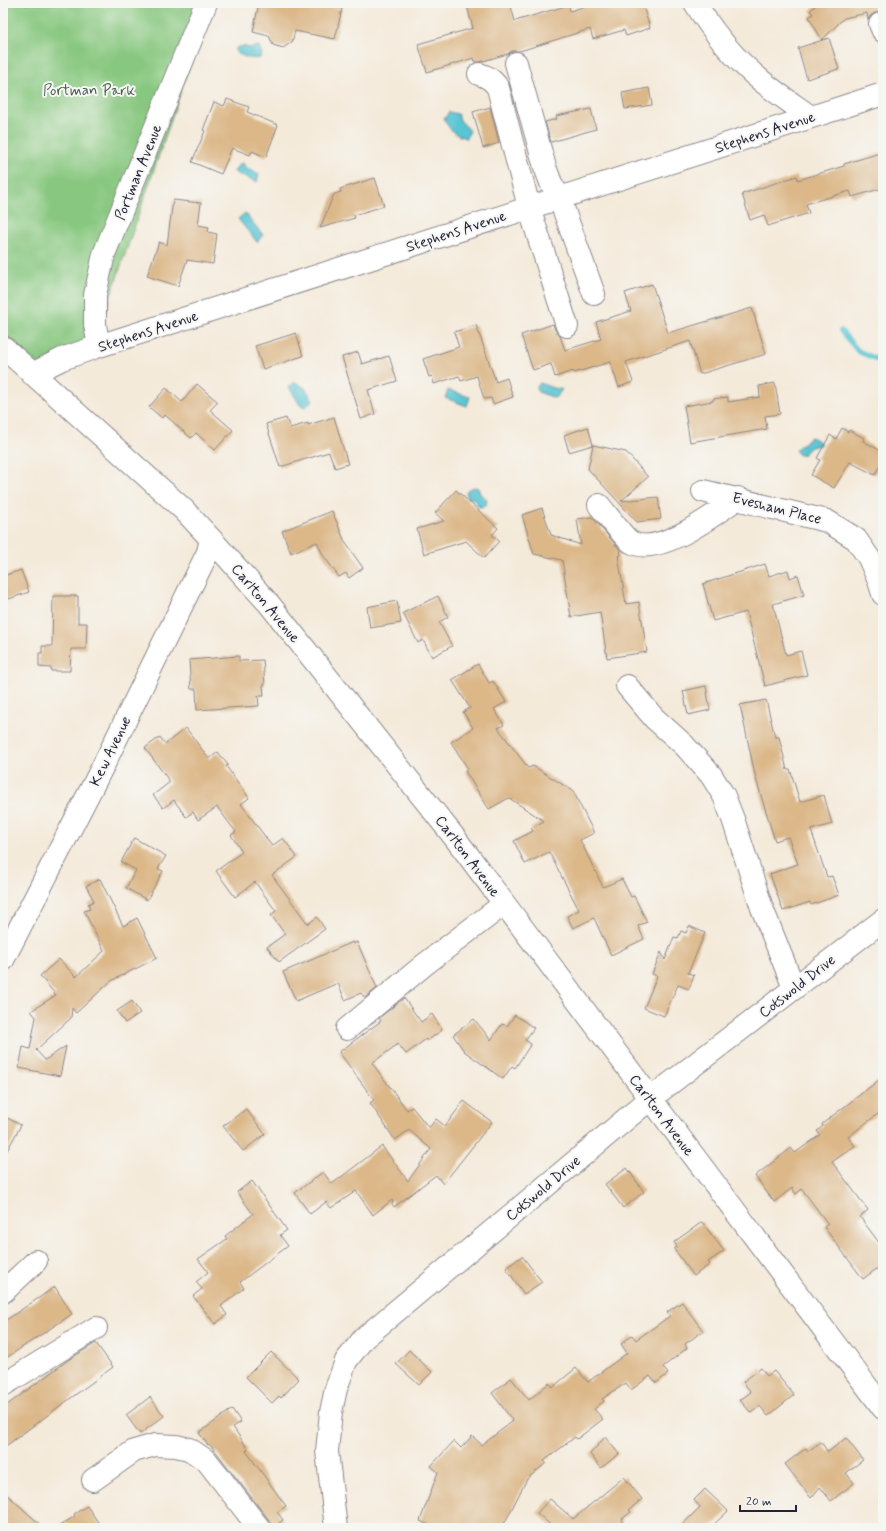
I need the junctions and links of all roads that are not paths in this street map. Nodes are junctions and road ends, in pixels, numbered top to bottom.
1 (206, 3) edge
2 (695, 3) edge
3 (516, 63) dead end
4 (479, 74) dead end
5 (883, 94) edge
6 (811, 117) junction
7 (560, 197) junction
8 (530, 207) junction
9 (594, 294) dead end
10 (567, 326) dead end
11 (99, 346) junction
12 (3, 347) edge
13 (32, 374) junction
14 (703, 491) dead end
15 (738, 498) junction
16 (599, 505) dead end
17 (211, 539) junction
18 (883, 594) edge
19 (627, 686) dead end
20 (504, 904) junction
21 (883, 920) edge
22 (3, 960) edge
23 (794, 988) junction
24 (347, 1029) dead end
25 (650, 1099) junction
26 (36, 1261) dead end
27 (3, 1292) edge
28 (96, 1328) dead end
29 (3, 1385) edge
30 (883, 1408) edge
31 (93, 1480) dead end
32 (259, 1528) edge
33 (336, 1528) edge

1 - 11 street, Portman Avenue
2 - 6 street
3 - 7 street
4 - 8 street
5 - 6 street, Stephens Avenue
6 - 7 street, Stephens Avenue
7 - 8 street, Stephens Avenue
7 - 9 street
8 - 10 street
8 - 11 street, Stephens Avenue
11 - 13 street, Stephens Avenue
12 - 13 street, Carlton Avenue
13 - 17 street, Carlton Avenue
14 - 15 street, Evesham Place
15 - 16 street
15 - 18 street, Evesham Place
17 - 20 street, Carlton Avenue
17 - 22 street, Kew Avenue
19 - 23 street
20 - 24 street
20 - 25 street, Carlton Avenue
21 - 23 street, Cotswold Drive
23 - 25 street, Cotswold Drive
25 - 30 street, Carlton Avenue
25 - 33 street, Cotswold Drive
26 - 27 street
28 - 29 street
31 - 32 street

